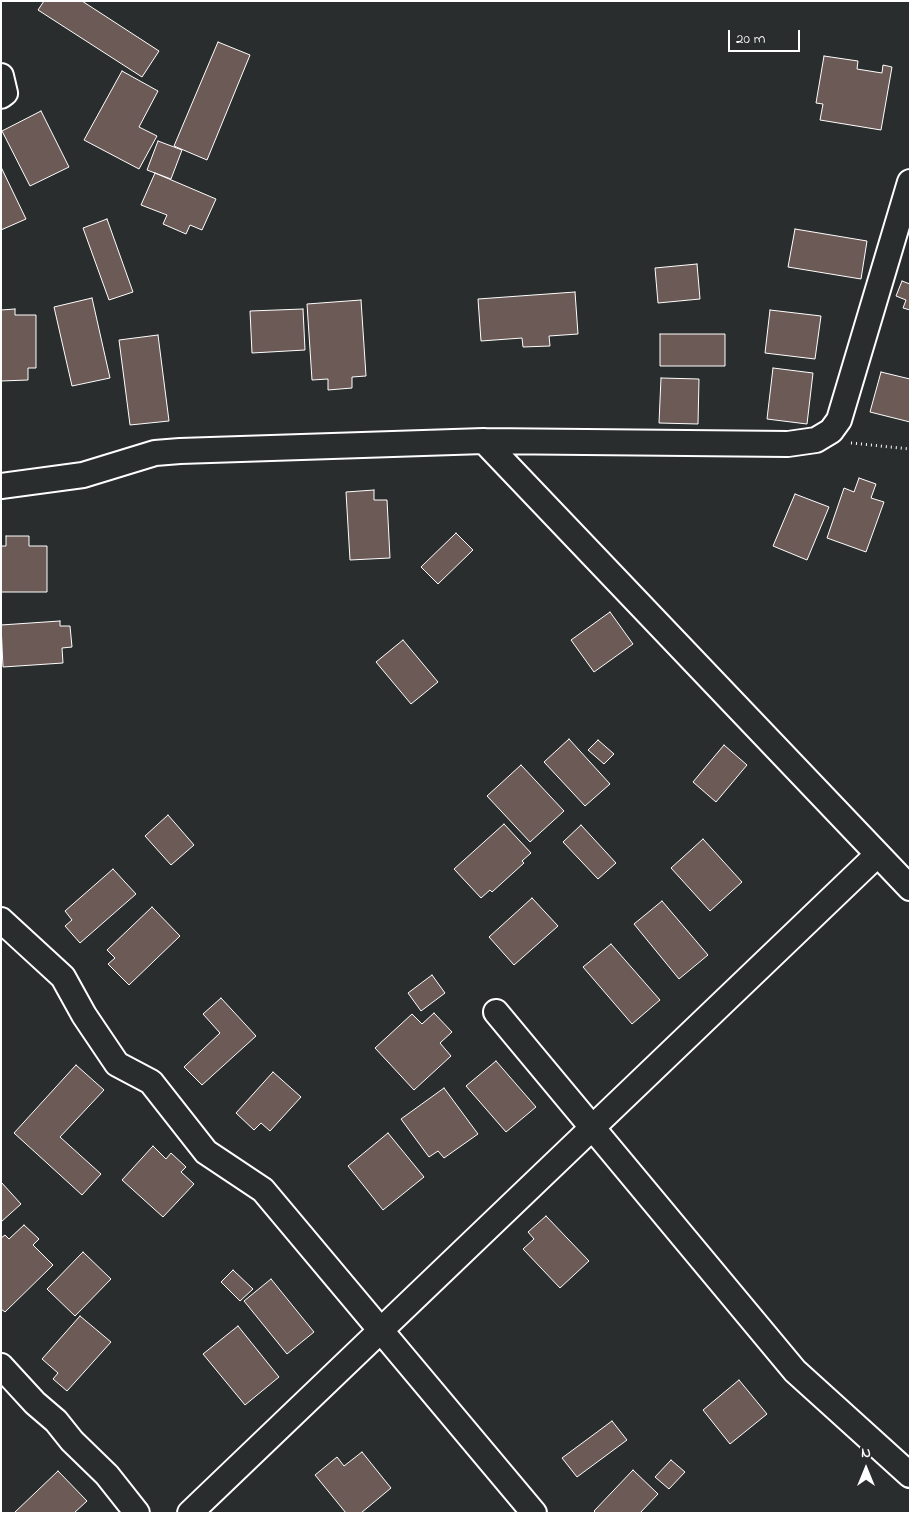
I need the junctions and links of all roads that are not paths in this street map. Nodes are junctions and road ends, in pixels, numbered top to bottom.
1 (1, 76) edge
2 (1, 96) edge
3 (910, 182) edge
4 (484, 441) junction
5 (1, 486) edge
6 (877, 855) junction
7 (910, 888) edge
8 (1, 920) edge
9 (496, 1012) dead end
10 (593, 1126) junction
11 (382, 1330) junction
12 (1, 1366) edge
13 (910, 1475) edge
14 (137, 1513) edge
15 (190, 1513) edge
16 (534, 1513) edge

1 - 2 street
3 - 4 street
4 - 5 street
4 - 6 street
6 - 7 street
6 - 10 street
8 - 11 street
9 - 10 street
10 - 11 street
10 - 13 street
11 - 15 street
11 - 16 street
12 - 14 street

